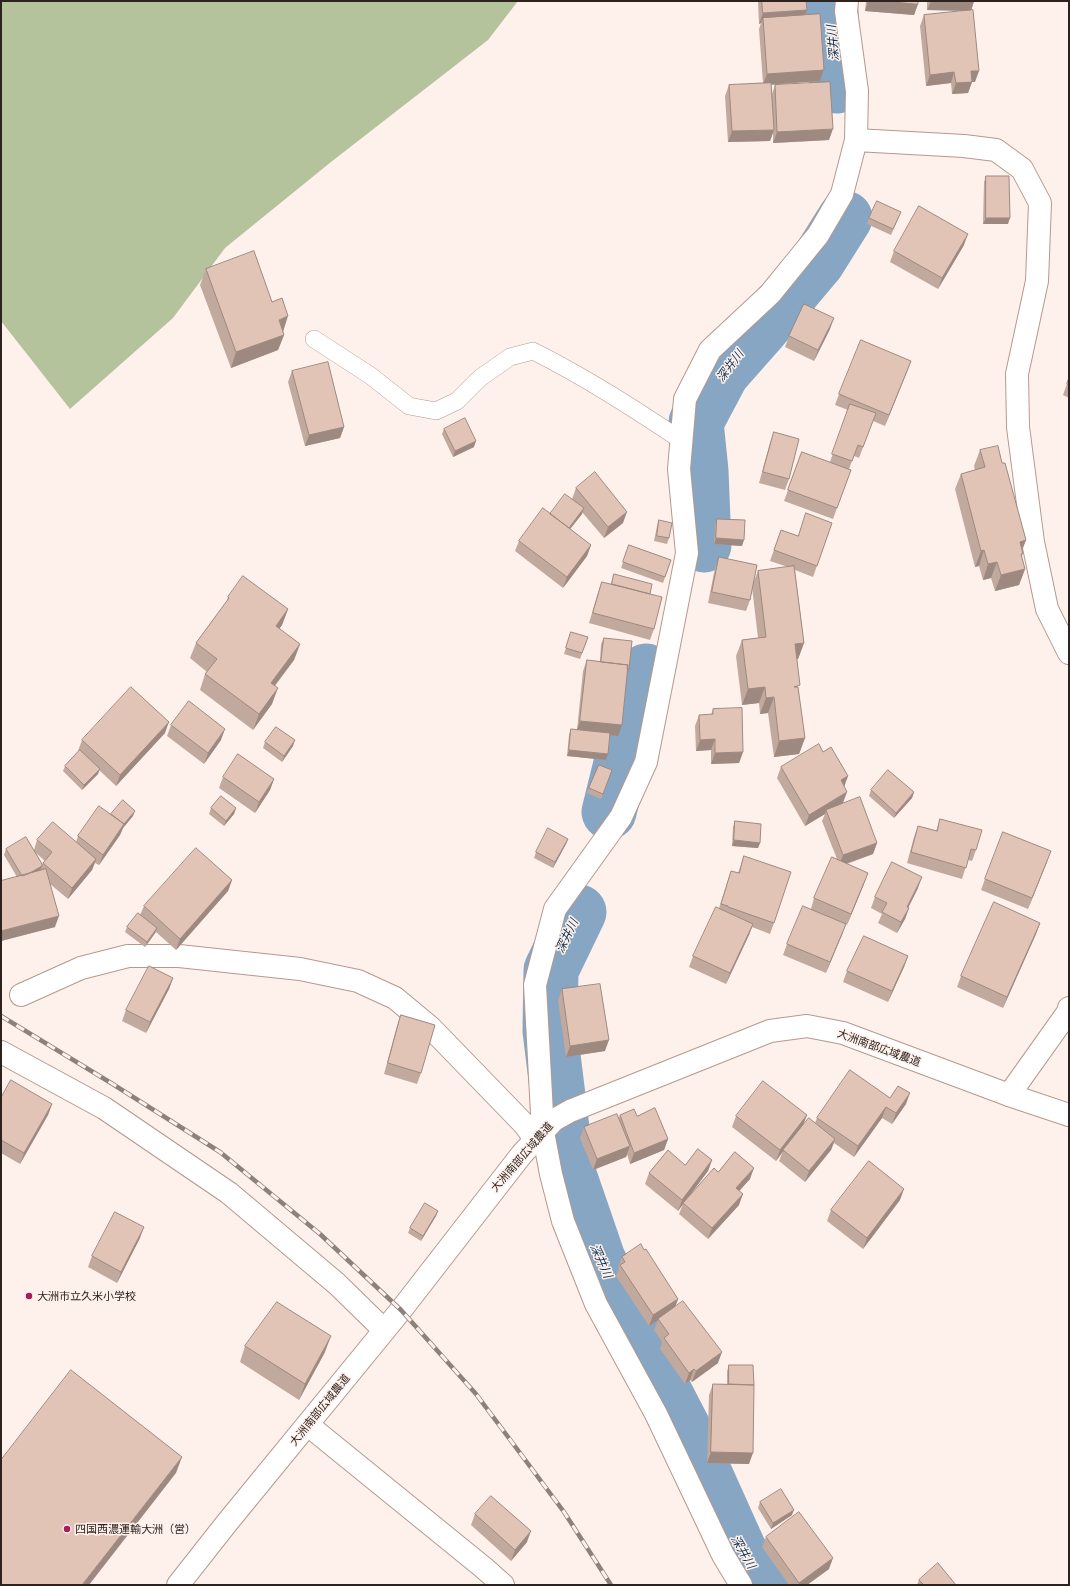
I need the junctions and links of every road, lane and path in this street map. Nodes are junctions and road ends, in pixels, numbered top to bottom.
1 (847, 1) edge
2 (856, 140) junction
3 (314, 339) dead end
4 (681, 440) junction
5 (1069, 653) edge
6 (21, 995) dead end
7 (1069, 1008) edge
8 (1, 1052) edge
9 (1009, 1095) junction
10 (1069, 1115) edge
11 (550, 1126) junction
12 (384, 1330) junction
13 (308, 1425) junction
14 (178, 1585) edge
15 (503, 1585) edge
16 (741, 1585) edge

1 - 2 street
2 - 4 street
2 - 5 street
3 - 4 lane
4 - 11 street
6 - 11 street
7 - 9 street
8 - 12 street
9 - 10 street, 大洲南部広域農道
9 - 11 street, 大洲南部広域農道
11 - 12 street, 大洲南部広域農道
11 - 16 street
12 - 13 street, 大洲南部広域農道
13 - 14 street, 大洲南部広域農道
13 - 15 street

